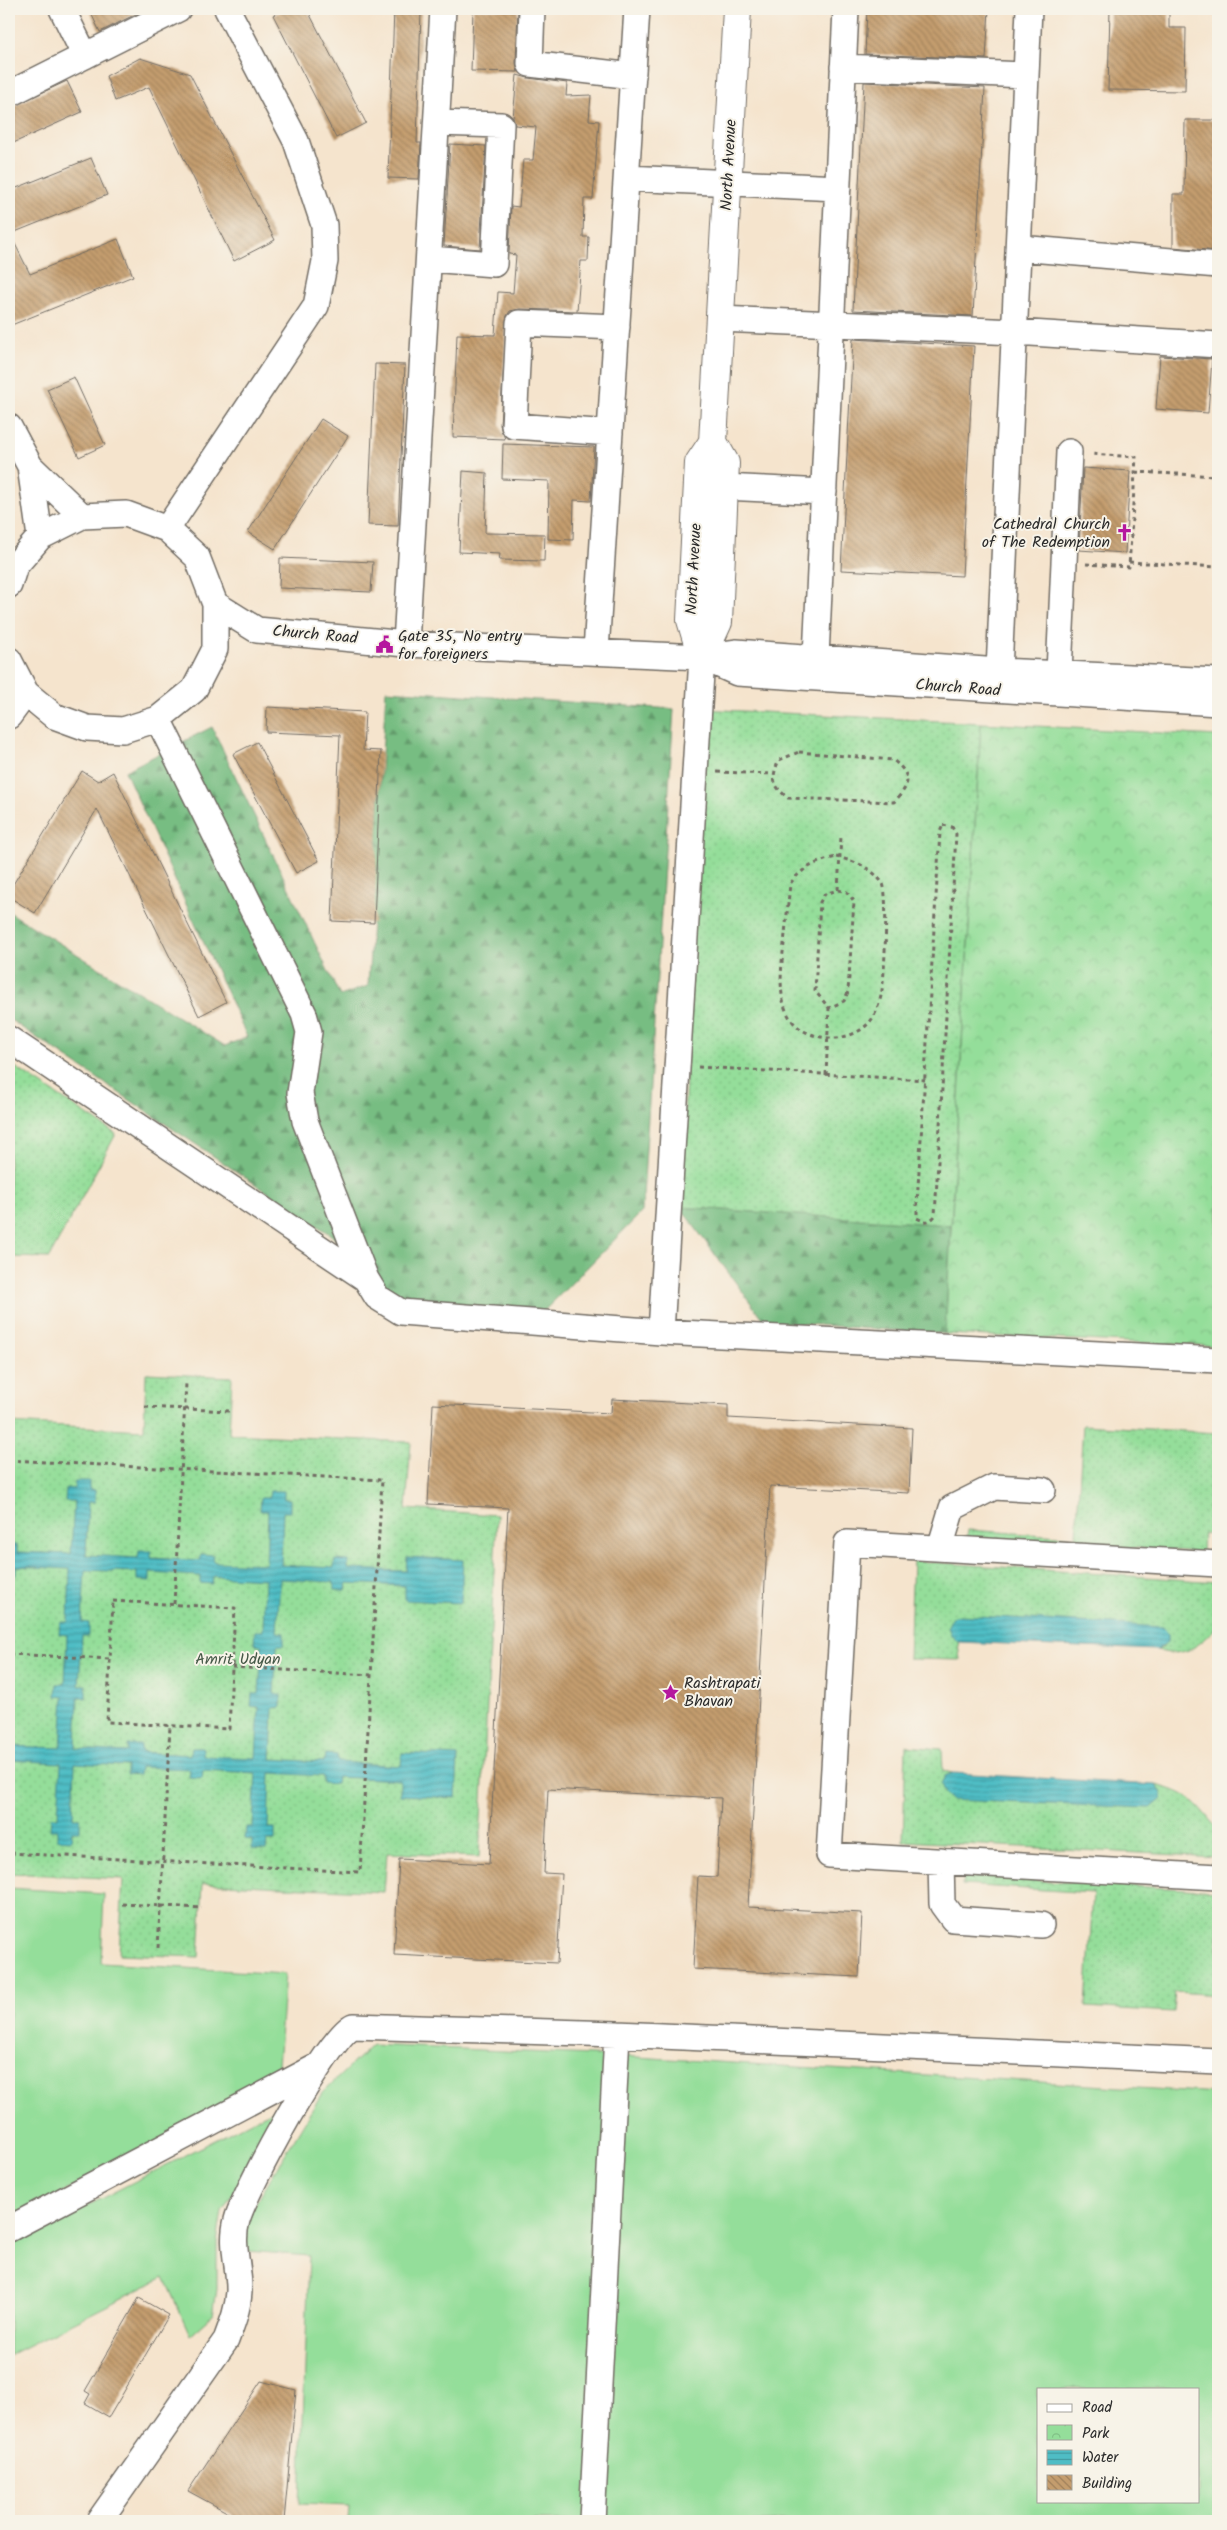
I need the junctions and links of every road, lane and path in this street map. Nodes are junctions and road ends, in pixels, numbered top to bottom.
1 (62, 9) edge
2 (178, 9) edge
3 (227, 9) edge
4 (444, 9) edge
5 (532, 9) edge
6 (637, 9) edge
7 (737, 9) edge
8 (846, 9) edge
9 (1029, 9) edge
10 (85, 56) junction
11 (843, 67) junction
12 (1026, 75) junction
13 (633, 76) junction
14 (9, 94) edge
15 (437, 123) junction
16 (627, 178) junction
17 (728, 183) junction
18 (838, 188) junction
19 (1018, 248) junction
20 (429, 259) junction
21 (1218, 264) edge
22 (720, 319) junction
23 (831, 324) junction
24 (617, 327) junction
25 (1015, 332) junction
26 (1218, 345) edge
27 (9, 427) edge
28 (610, 433) junction
29 (714, 442) junction
30 (1069, 452) joint
31 (30, 466) junction
32 (1135, 472) junction
33 (1218, 476) edge
34 (724, 487) junction
35 (824, 492) junction
36 (82, 516) junction
37 (167, 529) junction
38 (40, 537) junction
39 (1062, 562) junction
40 (1129, 562) junction
41 (1218, 567) edge
42 (9, 586) edge
43 (215, 604) junction
44 (257, 630) junction
45 (406, 644) junction
46 (215, 649) junction
47 (596, 651) junction
48 (816, 656) junction
49 (702, 657) junction
50 (9, 660) edge
51 (999, 670) junction
52 (1070, 681) junction
53 (1218, 681) edge
54 (26, 693) junction
55 (1218, 703) edge
56 (9, 716) edge
57 (158, 719) junction
58 (694, 771) junction
59 (773, 774) junction
60 (841, 836) dead end
61 (840, 858) junction
62 (838, 890) junction
63 (829, 1008) junction
64 (828, 1038) junction
65 (9, 1039) edge
66 (678, 1066) junction
67 (826, 1075) junction
68 (925, 1080) junction
69 (366, 1280) junction
70 (661, 1332) junction
71 (1218, 1360) edge
72 (186, 1384) dead end
73 (145, 1407) dead end
74 (185, 1409) junction
75 (230, 1411) dead end
76 (9, 1460) edge
77 (182, 1469) junction
78 (1043, 1490) dead end
79 (940, 1548) junction
80 (1218, 1564) edge
81 (174, 1604) junction
82 (9, 1654) edge
83 (110, 1659) junction
84 (232, 1667) junction
85 (371, 1675) junction
86 (170, 1726) junction
87 (9, 1853) edge
88 (162, 1861) junction
89 (941, 1861) junction
90 (1218, 1877) edge
91 (122, 1904) dead end
92 (160, 1906) junction
93 (202, 1908) dead end
94 (1041, 1925) dead end
95 (158, 1948) dead end
96 (617, 2034) junction
97 (1218, 2062) edge
98 (318, 2066) junction
99 (9, 2229) edge
100 (98, 2521) edge
101 (592, 2521) edge

1 - 10 street
2 - 10 street
3 - 37 street
4 - 15 street
5 - 13 street
6 - 13 street
7 - 17 main road, North Avenue
8 - 11 street
9 - 12 street
10 - 14 street
11 - 12 street
11 - 18 street
12 - 19 street
13 - 16 street
15 - 20 street
15 - 20 street
16 - 17 street
16 - 24 street
17 - 18 street
17 - 22 main road, North Avenue
18 - 23 street
19 - 21 street
19 - 25 street
20 - 45 street
22 - 23 street
22 - 29 main road, North Avenue
23 - 25 street
23 - 35 street
24 - 28 street
24 - 28 street
25 - 26 street
25 - 51 street
27 - 31 street
28 - 47 street
29 - 34 main road, North Avenue
29 - 49 main road, North Avenue
30 - 32 path
30 - 39 street
31 - 36 street
31 - 38 street
32 - 33 path
32 - 40 path
34 - 35 street
34 - 49 main road, North Avenue
35 - 48 street
36 - 37 street
36 - 38 street
37 - 43 street
38 - 42 street
39 - 40 path
39 - 52 street
40 - 41 path
43 - 44 street, Church Road
43 - 46 street
44 - 45 street, Church Road
44 - 46 street, Church Road
45 - 47 street, Church Road
46 - 57 street
47 - 49 street, Church Road
48 - 49 street, Church Road
48 - 51 street, Church Road
49 - 52 street, Church Road
49 - 58 street
50 - 54 street
51 - 52 street, Church Road
52 - 53 street, Church Road
52 - 55 street, Church Road
54 - 56 street
54 - 57 street
57 - 69 street
58 - 59 path
58 - 66 street
59 - 59 path
60 - 61 path
61 - 62 path
61 - 64 path
61 - 64 path
62 - 63 path
62 - 63 path
63 - 64 path
64 - 67 path
65 - 69 street
66 - 67 path
66 - 70 street
67 - 68 path
68 - 68 path
69 - 70 street
70 - 71 street
72 - 74 path
73 - 74 path
74 - 75 path
74 - 77 path
76 - 77 path
77 - 81 path
77 - 85 path
78 - 79 street
79 - 80 street
79 - 89 street
81 - 83 path
81 - 84 path
82 - 83 path
83 - 86 path
84 - 85 path
84 - 86 path
85 - 88 path
86 - 88 path
87 - 88 path
88 - 92 path
89 - 90 street
89 - 94 street
91 - 92 path
92 - 93 path
92 - 95 path
96 - 97 street
96 - 98 street
96 - 101 street
98 - 99 street
98 - 100 street

